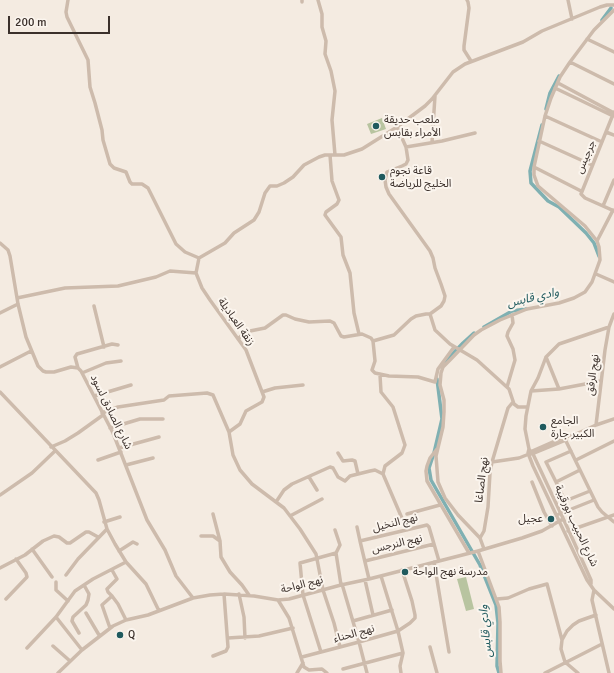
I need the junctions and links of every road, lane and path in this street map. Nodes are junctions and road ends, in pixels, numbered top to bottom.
1 (68, 0) edge
2 (318, 0) edge
3 (467, 0) edge
4 (568, 0) edge
5 (611, 0) edge
6 (614, 6) edge
7 (614, 10) edge
8 (572, 19) junction
9 (588, 39) junction
10 (614, 52) edge
11 (471, 61) junction
12 (570, 62) junction
13 (558, 83) junction
14 (614, 84) edge
15 (555, 88) junction
16 (434, 96) junction
17 (614, 114) edge
18 (545, 116) junction
19 (397, 127) junction
20 (606, 132) junction
21 (475, 133) dead end
22 (614, 135) edge
23 (539, 141) junction
24 (432, 142) junction
25 (602, 142) junction
26 (406, 147) junction
27 (330, 155) junction
28 (335, 155) junction
29 (592, 166) junction
30 (534, 167) junction
31 (614, 180) edge
32 (581, 191) junction
33 (603, 206) junction
34 (614, 210) edge
35 (597, 241) junction
36 (0, 243) edge
37 (199, 258) junction
38 (196, 273) junction
39 (596, 274) junction
40 (614, 282) edge
41 (17, 298) junction
42 (18, 304) junction
43 (94, 306) dead end
44 (0, 313) edge
45 (430, 314) junction
46 (614, 314) edge
47 (512, 316) junction
48 (609, 327) junction
49 (359, 334) junction
50 (238, 339) junction
51 (374, 341) junction
52 (118, 345) dead end
53 (104, 347) junction
54 (454, 347) junction
55 (460, 349) junction
56 (31, 351) junction
57 (546, 357) junction
58 (121, 360) dead end
59 (0, 367) edge
60 (78, 368) junction
61 (82, 373) junction
62 (380, 375) junction
63 (600, 381) junction
64 (131, 385) dead end
65 (303, 385) dead end
66 (507, 387) junction
67 (559, 389) junction
68 (531, 391) junction
69 (0, 392) edge
70 (262, 392) junction
71 (94, 396) junction
72 (512, 402) junction
73 (527, 407) junction
74 (103, 414) junction
75 (163, 419) dead end
76 (614, 419) edge
77 (596, 425) junction
78 (110, 428) junction
79 (230, 432) junction
80 (159, 437) dead end
81 (566, 438) junction
82 (614, 442) edge
83 (51, 447) junction
84 (438, 448) junction
85 (120, 450) junction
86 (55, 451) junction
87 (571, 451) junction
88 (338, 453) dead end
89 (530, 453) junction
90 (153, 458) dead end
91 (98, 460) dead end
92 (576, 460) junction
93 (492, 462) junction
94 (126, 465) junction
95 (580, 470) junction
96 (358, 474) junction
97 (383, 474) junction
98 (309, 477) junction
99 (532, 482) dead end
100 (556, 482) junction
101 (317, 490) dead end
102 (590, 491) junction
103 (0, 495) edge
104 (322, 499) dead end
105 (594, 500) junction
106 (276, 502) junction
107 (440, 505) junction
108 (213, 514) dead end
109 (407, 514) dead end
110 (561, 514) junction
111 (458, 515) junction
112 (556, 515) junction
113 (614, 515) edge
114 (290, 516) junction
115 (120, 517) dead end
116 (608, 517) junction
117 (449, 519) junction
118 (561, 520) junction
119 (104, 522) junction
120 (614, 522) edge
121 (552, 526) junction
122 (357, 527) dead end
123 (107, 529) junction
124 (334, 530) dead end
125 (407, 530) junction
126 (567, 532) junction
127 (201, 536) dead end
128 (98, 537) junction
129 (480, 538) junction
130 (220, 541) junction
131 (360, 541) junction
132 (137, 544) dead end
133 (434, 544) junction
134 (32, 549) junction
135 (484, 549) junction
136 (119, 551) junction
137 (478, 551) junction
138 (336, 553) junction
139 (469, 553) junction
140 (318, 558) junction
141 (16, 559) junction
142 (365, 561) junction
143 (439, 561) junction
144 (126, 562) junction
145 (434, 562) junction
146 (0, 568) edge
147 (112, 570) junction
148 (402, 570) junction
149 (66, 575) dead end
150 (381, 576) junction
151 (52, 577) dead end
152 (367, 579) junction
153 (56, 582) dead end
154 (342, 584) junction
155 (84, 585) junction
156 (323, 590) junction
157 (594, 590) junction
158 (224, 594) junction
159 (239, 594) junction
160 (303, 595) junction
161 (112, 596) junction
162 (249, 596) junction
163 (193, 598) junction
164 (6, 599) dead end
165 (497, 599) junction
166 (278, 600) junction
167 (68, 601) junction
168 (614, 607) edge
169 (160, 610) junction
170 (392, 610) junction
171 (86, 613) dead end
172 (373, 615) junction
173 (596, 615) junction
174 (56, 617) junction
175 (126, 620) junction
176 (353, 621) junction
177 (110, 628) junction
178 (293, 628) junction
179 (398, 630) junction
180 (79, 634) dead end
181 (99, 635) junction
182 (228, 638) junction
183 (245, 638) junction
184 (562, 640) junction
185 (360, 642) junction
186 (602, 644) junction
187 (53, 646) dead end
188 (340, 647) junction
189 (430, 647) dead end
190 (27, 648) dead end
191 (82, 650) junction
192 (321, 652) junction
193 (449, 652) dead end
194 (403, 653) junction
195 (213, 656) dead end
196 (302, 657) junction
197 (70, 661) junction
198 (565, 662) junction
199 (303, 663) junction
200 (364, 664) junction
201 (348, 668) junction
202 (343, 669) dead end
203 (614, 669) edge
204 (609, 671) edge
205 (58, 673) edge
206 (297, 673) edge
207 (327, 673) edge
208 (349, 673) edge
209 (367, 673) edge
210 (401, 673) edge
211 (437, 673) edge
212 (501, 673) edge
213 (545, 673) edge
214 (578, 673) edge

1 - 37 street
2 - 28 street
3 - 11 street
4 - 8 street
5 - 6 street
6 - 8 street
7 - 9 street
8 - 11 street
9 - 10 street
9 - 12 street
11 - 16 street
12 - 13 street
12 - 14 street
13 - 15 street
13 - 17 street
15 - 17 street
15 - 18 street
16 - 19 street
16 - 24 street
17 - 20 street, جرجيس
18 - 23 street
18 - 25 street
19 - 26 street
19 - 28 street
20 - 22 street
20 - 25 street, جرجيس
21 - 24 street
23 - 29 street
23 - 30 street
24 - 26 street
25 - 29 street, جرجيس
26 - 45 street
27 - 28 street
27 - 37 street
27 - 49 street
29 - 32 street, جرجيس
30 - 32 street
30 - 35 street
31 - 33 street
32 - 33 street, جرجيس
33 - 34 street
34 - 35 street
35 - 39 street
36 - 41 street, شارع الصادق لسود
37 - 38 street
38 - 41 street
38 - 50 street, زنقة العباديلة
39 - 40 street
39 - 47 street
41 - 42 street, شارع الصادق لسود
42 - 44 street
42 - 56 street, شارع الصادق لسود
43 - 53 street
45 - 51 street
45 - 54 street
46 - 48 street
47 - 55 street
47 - 66 street
48 - 57 street, شارع الحبيب بورقيبة
48 - 63 street, نهج الرفق
49 - 50 street
49 - 51 street
50 - 70 street, زنقة العباديلة
51 - 62 street
52 - 53 street
53 - 60 street
54 - 55 street
54 - 62 street
55 - 66 street
55 - 84 street
56 - 59 street
56 - 60 street, شارع الصادق لسود
57 - 67 street
57 - 68 street, شارع الحبيب بورقيبة
58 - 61 street
60 - 61 street, شارع الصادق لسود
61 - 71 street, شارع الصادق لسود
62 - 97 street
63 - 67 street
63 - 77 street, نهج الرفق
64 - 71 street
65 - 70 street
66 - 72 street
67 - 68 street
68 - 73 street, شارع الحبيب بورقيبة
69 - 83 street
70 - 79 street
71 - 74 street, شارع الصادق لسود
72 - 73 street
72 - 93 street, نهج الصاغا
73 - 89 street, شارع الحبيب بورقيبة
74 - 78 street, شارع الصادق لسود
74 - 79 street
74 - 83 street
75 - 78 street
76 - 77 street
77 - 81 street
78 - 85 street, شارع الصادق لسود
79 - 106 street
80 - 85 street
81 - 87 street
81 - 89 street
82 - 92 street
83 - 86 street
84 - 107 street
84 - 111 street
85 - 91 street
85 - 94 street, شارع الصادق لسود
86 - 103 street
86 - 119 street
87 - 92 street
87 - 100 street
88 - 96 street
89 - 93 street
89 - 110 street, شارع الحبيب بورقيبة
89 - 112 street, شارع الحبيب بورقيبة
90 - 94 street
92 - 95 street
93 - 129 street, نهج الصاغا
94 - 163 street, شارع الصادق لسود
95 - 100 street
95 - 102 street
96 - 97 street
96 - 98 street
97 - 125 street
98 - 101 street
98 - 106 street
99 - 121 street
100 - 102 street
102 - 105 street
104 - 114 street
105 - 110 street
105 - 116 street
106 - 114 street
107 - 109 street
107 - 117 street
108 - 130 street
110 - 112 street
110 - 118 street, شارع الحبيب بورقيبة
111 - 117 street
111 - 129 street
112 - 118 street, شارع الحبيب بورقيبة
113 - 116 street
114 - 140 street
115 - 119 street
116 - 120 street
116 - 126 street
117 - 139 street
118 - 121 street, نهج الواحة
118 - 126 street, شارع الحبيب بورقيبة
119 - 123 street
121 - 135 street, نهج الواحة
122 - 131 street
123 - 128 street
123 - 136 street
124 - 138 street
125 - 131 street, نهج النخيل
125 - 133 street, نهج النخيل
126 - 157 street, شارع الحبيب بورقيبة
127 - 130 street
128 - 134 street
128 - 149 street
129 - 135 street
130 - 162 street
131 - 142 street, نهج النخيل
132 - 136 street
133 - 142 street, نهج النرجس
133 - 143 street
134 - 141 street
134 - 151 street
135 - 137 street, نهج الواحة
136 - 144 street
137 - 139 street, نهج الواحة
137 - 165 street
138 - 140 street
138 - 154 street
139 - 143 street, نهج الواحة
140 - 156 street
140 - 160 street
141 - 146 street
141 - 164 street
142 - 152 street, نهج النخيل
143 - 145 street, نهج الواحة
144 - 147 street
144 - 169 street
145 - 148 street, نهج الواحة
145 - 193 street
147 - 155 street
147 - 161 street
148 - 150 street, نهج الواحة
148 - 179 street, نهج الحناء
150 - 152 street, نهج الواحة
150 - 170 street
152 - 154 street, نهج الواحة
152 - 172 street, نهج النخيل
153 - 167 street
154 - 156 street, نهج الواحة
154 - 176 street
155 - 167 street
155 - 180 street
156 - 160 street, نهج الواحة
156 - 188 street
157 - 168 street
157 - 173 street
158 - 159 street, نهج الواحة
158 - 163 street, نهج الواحة
158 - 182 street
159 - 162 street, نهج الواحة
159 - 183 street
160 - 166 street, نهج الواحة
160 - 192 street
161 - 175 street
161 - 177 street
162 - 166 street, نهج الواحة
163 - 169 street, نهج الواحة
165 - 184 street
165 - 212 street
166 - 178 street
167 - 174 street
169 - 175 street, نهج الواحة
170 - 172 street
170 - 179 street
171 - 181 street
172 - 176 street
173 - 184 street
173 - 186 street
174 - 190 street
174 - 191 street
175 - 177 street, نهج الواحة
176 - 185 street
177 - 181 street, نهج الواحة
178 - 183 street
178 - 196 street
179 - 185 street, نهج الحناء
179 - 194 street
181 - 191 street, نهج الواحة
182 - 183 street
182 - 195 street
184 - 198 street
185 - 188 street, نهج الحناء
185 - 200 street
186 - 198 street
186 - 204 street
187 - 197 street
188 - 192 street, نهج الحناء
189 - 211 street
191 - 197 street, نهج الواحة
192 - 196 street, نهج الحناء
194 - 200 street
194 - 210 street
196 - 199 street
197 - 205 street, نهج الواحة
198 - 213 street
198 - 214 street
199 - 206 street
199 - 207 street
200 - 201 street
200 - 209 street
201 - 202 street
201 - 208 street
203 - 204 street

